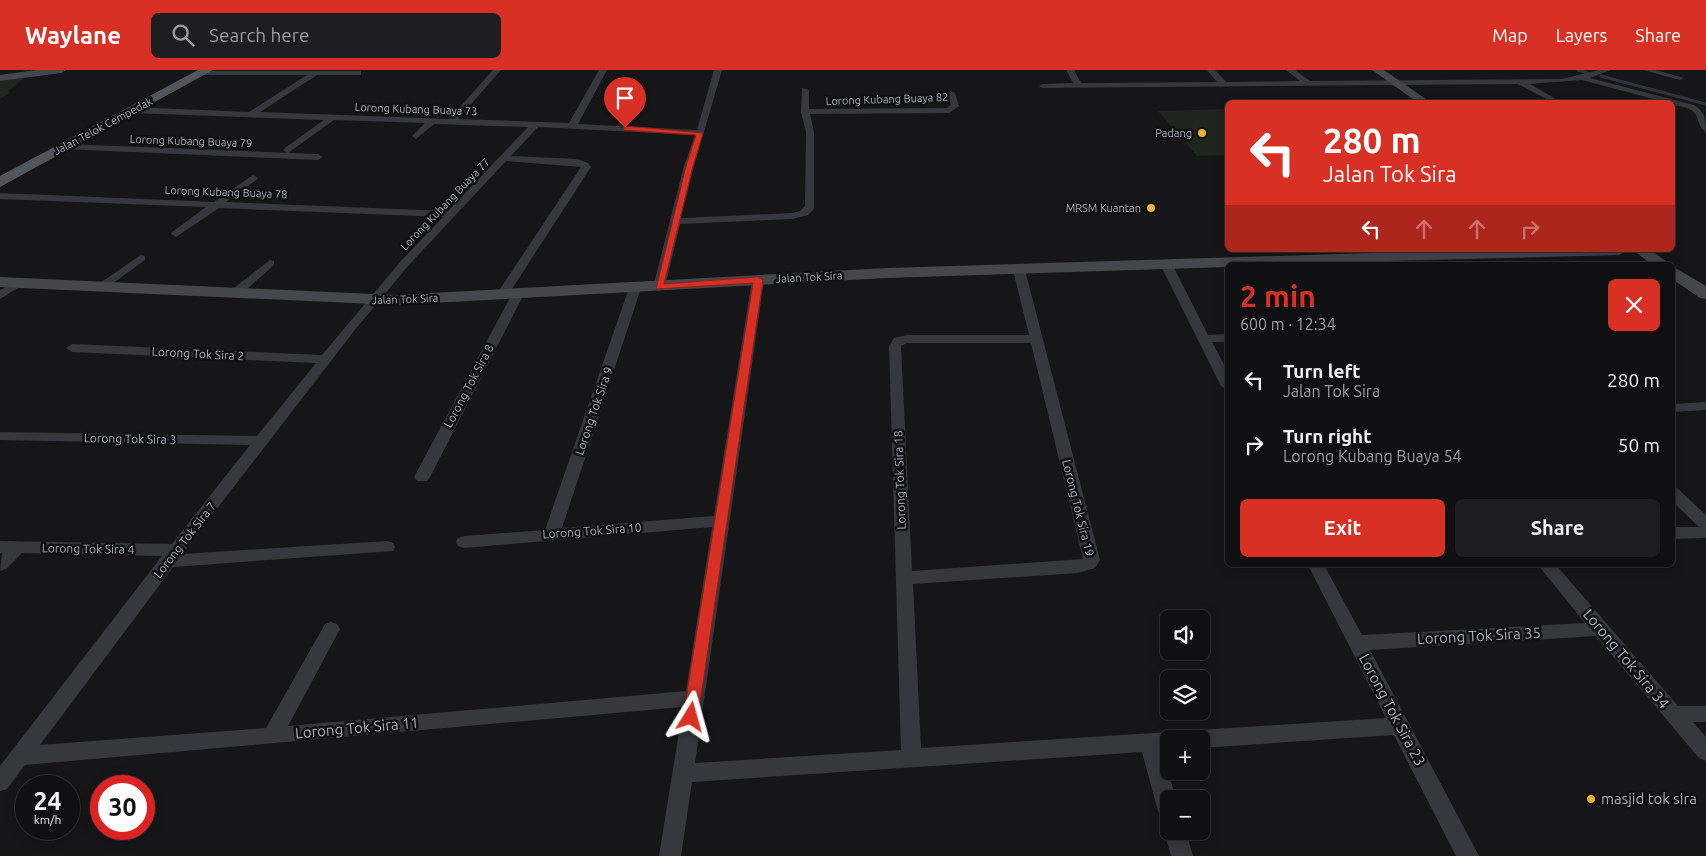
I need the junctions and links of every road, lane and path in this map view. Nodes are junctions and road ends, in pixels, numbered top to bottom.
1 (61, 70) edge
2 (498, 70) edge
3 (603, 70) edge
4 (718, 70) edge
5 (1070, 70) edge
6 (1210, 70) edge
7 (1290, 70) edge
8 (1377, 70) edge
9 (1607, 70) edge
10 (1647, 70) edge
11 (204, 72) edge
12 (358, 73) dead end
13 (313, 75) junction
14 (0, 78) edge
15 (1582, 78) junction
16 (1680, 78) dead end
17 (1520, 82) junction
18 (1309, 84) junction
19 (1396, 84) junction
20 (1078, 85) junction
21 (1224, 85) junction
22 (1044, 86) dead end
23 (805, 90) dead end
24 (951, 93) dead end
25 (1421, 100) edge
26 (1553, 100) edge
27 (1665, 100) edge
28 (1675, 103) edge
29 (132, 110) junction
30 (805, 112) junction
31 (250, 115) junction
32 (331, 118) junction
33 (432, 121) junction
34 (451, 122) junction
35 (535, 124) junction
36 (572, 126) junction
37 (1706, 129) edge
38 (700, 133) junction
39 (416, 136) dead end
40 (64, 147) junction
41 (288, 150) dead end
42 (318, 157) dead end
43 (505, 158) junction
44 (253, 178) dead end
45 (0, 182) edge
46 (0, 196) edge
47 (216, 204) junction
48 (450, 214) junction
49 (675, 221) junction
50 (176, 234) dead end
51 (1562, 252) edge
52 (1644, 252) edge
53 (141, 258) dead end
54 (1280, 262) edge
55 (1659, 262) edge
56 (270, 263) dead end
57 (1225, 264) edge
58 (1167, 266) junction
59 (1019, 270) junction
60 (1675, 273) edge
61 (758, 280) junction
62 (0, 282) edge
63 (19, 283) junction
64 (101, 287) junction
65 (659, 287) junction
66 (635, 288) junction
67 (234, 294) junction
68 (1706, 294) edge
69 (0, 295) edge
70 (510, 295) junction
71 (373, 300) junction
72 (1225, 338) edge
73 (1035, 339) junction
74 (1204, 339) junction
75 (72, 348) dead end
76 (325, 360) junction
77 (1225, 380) edge
78 (1706, 406) edge
79 (1675, 408) edge
80 (0, 436) edge
81 (261, 441) junction
82 (422, 477) dead end
83 (1675, 495) edge
84 (720, 521) junction
85 (1706, 524) edge
86 (1706, 532) edge
87 (1675, 533) edge
88 (552, 534) junction
89 (464, 542) dead end
90 (0, 547) edge
91 (387, 547) dead end
92 (17, 548) junction
93 (172, 556) junction
94 (0, 565) edge
95 (1317, 567) edge
96 (1548, 567) edge
97 (904, 578) junction
98 (331, 629) dead end
99 (1601, 629) junction
100 (1357, 643) junction
101 (694, 698) junction
102 (1674, 714) junction
103 (1706, 714) edge
104 (1401, 726) junction
105 (272, 736) junction
106 (1210, 738) edge
107 (1159, 741) edge
108 (1706, 752) edge
109 (20, 756) junction
110 (911, 756) junction
111 (682, 773) junction
112 (0, 782) edge
113 (1166, 790) edge
114 (1178, 840) edge
115 (670, 856) edge
116 (1182, 856) edge
117 (1468, 856) edge

1 - 14 street
2 - 34 street
3 - 36 street
4 - 38 street
5 - 20 street
6 - 21 street
7 - 18 street
8 - 19 street
9 - 15 street
10 - 16 street
11 - 13 street
11 - 29 main road, Jalan Telok Cempedak
12 - 13 street
13 - 31 street
15 - 17 street
15 - 27 street
17 - 19 street
17 - 26 street
18 - 19 street
18 - 21 street
19 - 25 street
20 - 21 street
20 - 22 street
23 - 30 street
24 - 30 street, Lorong Kubang Buaya 82
28 - 37 street
29 - 31 street, Lorong Kubang Buaya 73
29 - 40 main road, Jalan Telok Cempedak
30 - 49 street
31 - 32 street, Lorong Kubang Buaya 73
32 - 33 street, Lorong Kubang Buaya 73
32 - 41 street
33 - 34 street, Lorong Kubang Buaya 73
33 - 39 street
34 - 35 street, Lorong Kubang Buaya 73
35 - 36 street, Lorong Kubang Buaya 73
35 - 43 street, Lorong Kubang Buaya 77
36 - 38 street, Lorong Kubang Buaya 73
38 - 49 street
40 - 42 street, Lorong Kubang Buaya 79
40 - 45 main road, Jalan Telok Cempedak
43 - 48 street, Lorong Kubang Buaya 77
43 - 70 street, Lorong Tok Sira 8
44 - 47 street
46 - 47 street, Lorong Kubang Buaya 78
47 - 48 street, Lorong Kubang Buaya 78
47 - 50 street
48 - 71 street, Lorong Kubang Buaya 77
49 - 65 street
51 - 54 street, Jalan Tok Sira
52 - 55 street
53 - 64 street
56 - 67 street
57 - 58 street, Jalan Tok Sira
58 - 59 street, Jalan Tok Sira
58 - 74 street
59 - 61 street, Jalan Tok Sira
59 - 73 street, Lorong Tok Sira 19
60 - 68 street
61 - 65 street, Jalan Tok Sira
61 - 84 street
62 - 63 street, Jalan Tok Sira
63 - 64 street, Jalan Tok Sira
63 - 69 street
64 - 67 street, Jalan Tok Sira
65 - 66 street, Jalan Tok Sira
66 - 70 street, Jalan Tok Sira
66 - 88 street, Lorong Tok Sira 9
67 - 71 street, Jalan Tok Sira
70 - 71 street, Jalan Tok Sira
70 - 82 street, Lorong Tok Sira 8
71 - 76 street, Lorong Tok Sira 7
72 - 74 street
73 - 97 street, Lorong Tok Sira 18
73 - 97 street, Lorong Tok Sira 19
74 - 77 street
75 - 76 street, Lorong Tok Sira 2
76 - 81 street, Lorong Tok Sira 7
78 - 79 street
80 - 81 street, Lorong Tok Sira 3
81 - 93 street, Lorong Tok Sira 7
83 - 85 street
84 - 88 street, Lorong Tok Sira 10
84 - 101 street
86 - 87 street
88 - 89 street, Lorong Tok Sira 10
90 - 92 street, Lorong Tok Sira 4
91 - 93 street
92 - 93 street, Lorong Tok Sira 4
92 - 94 street
93 - 109 street, Lorong Tok Sira 7
95 - 100 street, Lorong Tok Sira 23
96 - 99 street, Lorong Tok Sira 34
97 - 110 street, Lorong Tok Sira 18
98 - 105 street
99 - 100 street, Lorong Tok Sira 35
99 - 102 street, Lorong Tok Sira 34
100 - 104 street, Lorong Tok Sira 23
101 - 105 street, Lorong Tok Sira 11
101 - 111 street
102 - 103 street
102 - 108 street, Lorong Tok Sira 34
104 - 106 street
104 - 117 street, Lorong Tok Sira 23
105 - 109 street, Lorong Tok Sira 11
107 - 110 street
107 - 113 street
109 - 112 street, Lorong Tok Sira 7
110 - 111 street
111 - 115 street
114 - 116 street

